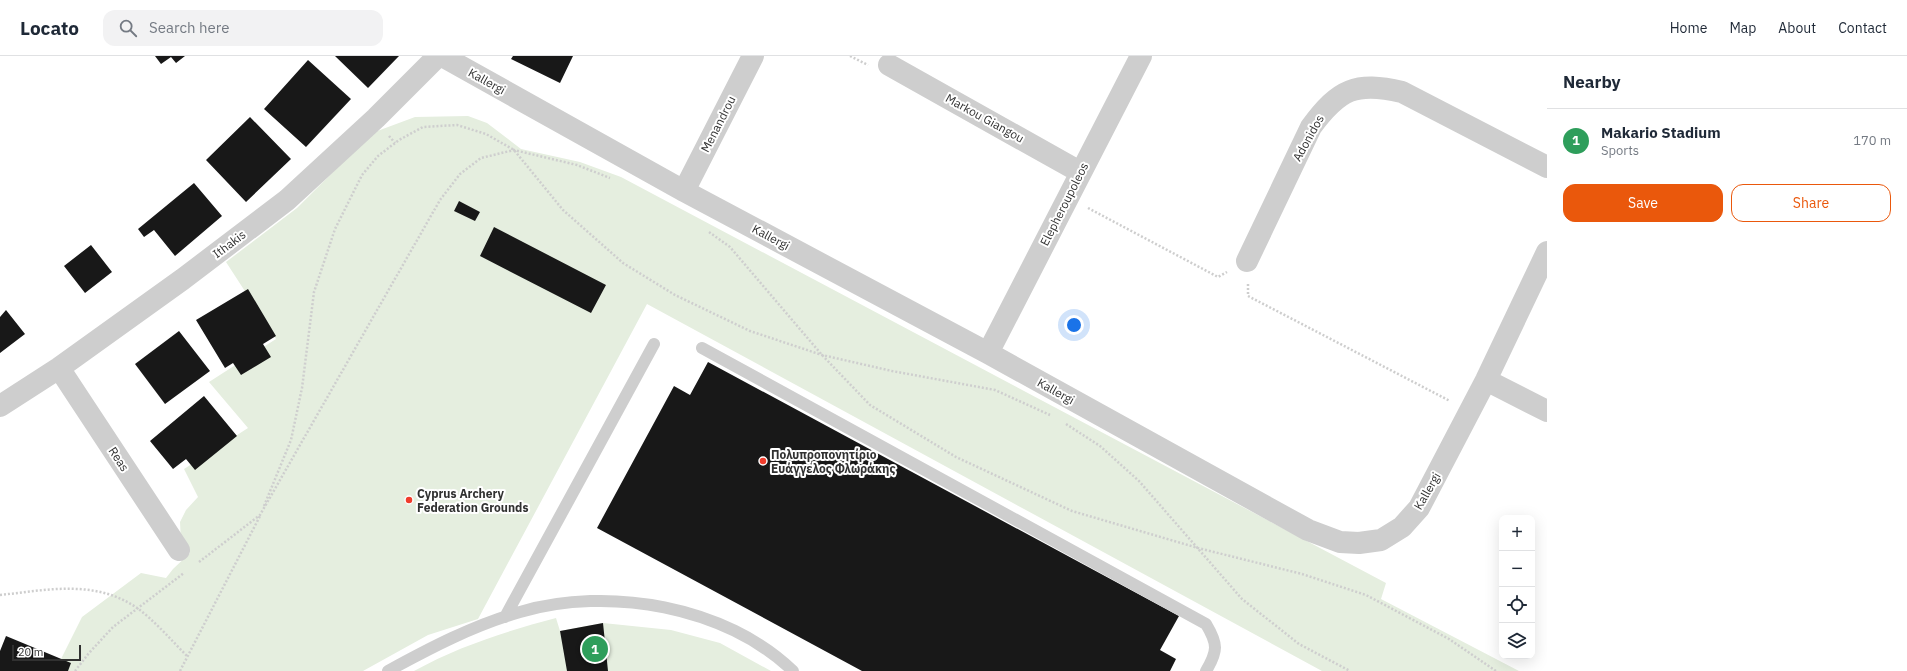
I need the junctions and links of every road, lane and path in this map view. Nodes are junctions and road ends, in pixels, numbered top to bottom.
1 (438, 56) edge
2 (442, 56) edge
3 (752, 56) edge
4 (1141, 56) edge
5 (889, 65) dead end
6 (1547, 168) edge
7 (1080, 172) junction
8 (684, 191) junction
9 (1068, 197) junction
10 (1547, 252) edge
11 (1247, 261) junction
12 (654, 344) dead end
13 (702, 348) dead end
14 (988, 353) junction
15 (59, 368) junction
16 (1486, 380) junction
17 (0, 406) edge
18 (1470, 411) junction
19 (1547, 411) edge
20 (1057, 418) dead end
21 (1063, 422) dead end
22 (260, 515) junction
23 (186, 558) joint
24 (187, 571) dead end
25 (0, 596) edge
26 (137, 608) junction
27 (505, 617) junction
28 (188, 657) junction
29 (75, 671) edge
30 (180, 671) edge
31 (388, 671) edge
32 (793, 671) edge
33 (1206, 671) edge
34 (1350, 671) edge

1 - 15 street, Ithakis
2 - 8 street, Kallergi
3 - 8 street, Menandrou
4 - 7 street, Elepheroupoleos
5 - 7 street, Markou Giangou
6 - 11 street, Adonidos
7 - 9 street, Elepheroupoleos
8 - 14 street, Kallergi
9 - 11 path
9 - 14 street, Elepheroupoleos
10 - 16 street, Kallergi
11 - 18 path
12 - 27 lane
13 - 33 lane
14 - 18 street, Kallergi
15 - 17 street, Ithakis
15 - 23 street, Reas
16 - 18 street, Kallergi
16 - 19 street
20 - 22 path
21 - 34 path
22 - 23 path
22 - 28 path
24 - 26 path
25 - 26 path
26 - 28 path
26 - 29 path
27 - 31 lane
27 - 32 lane
28 - 30 path

